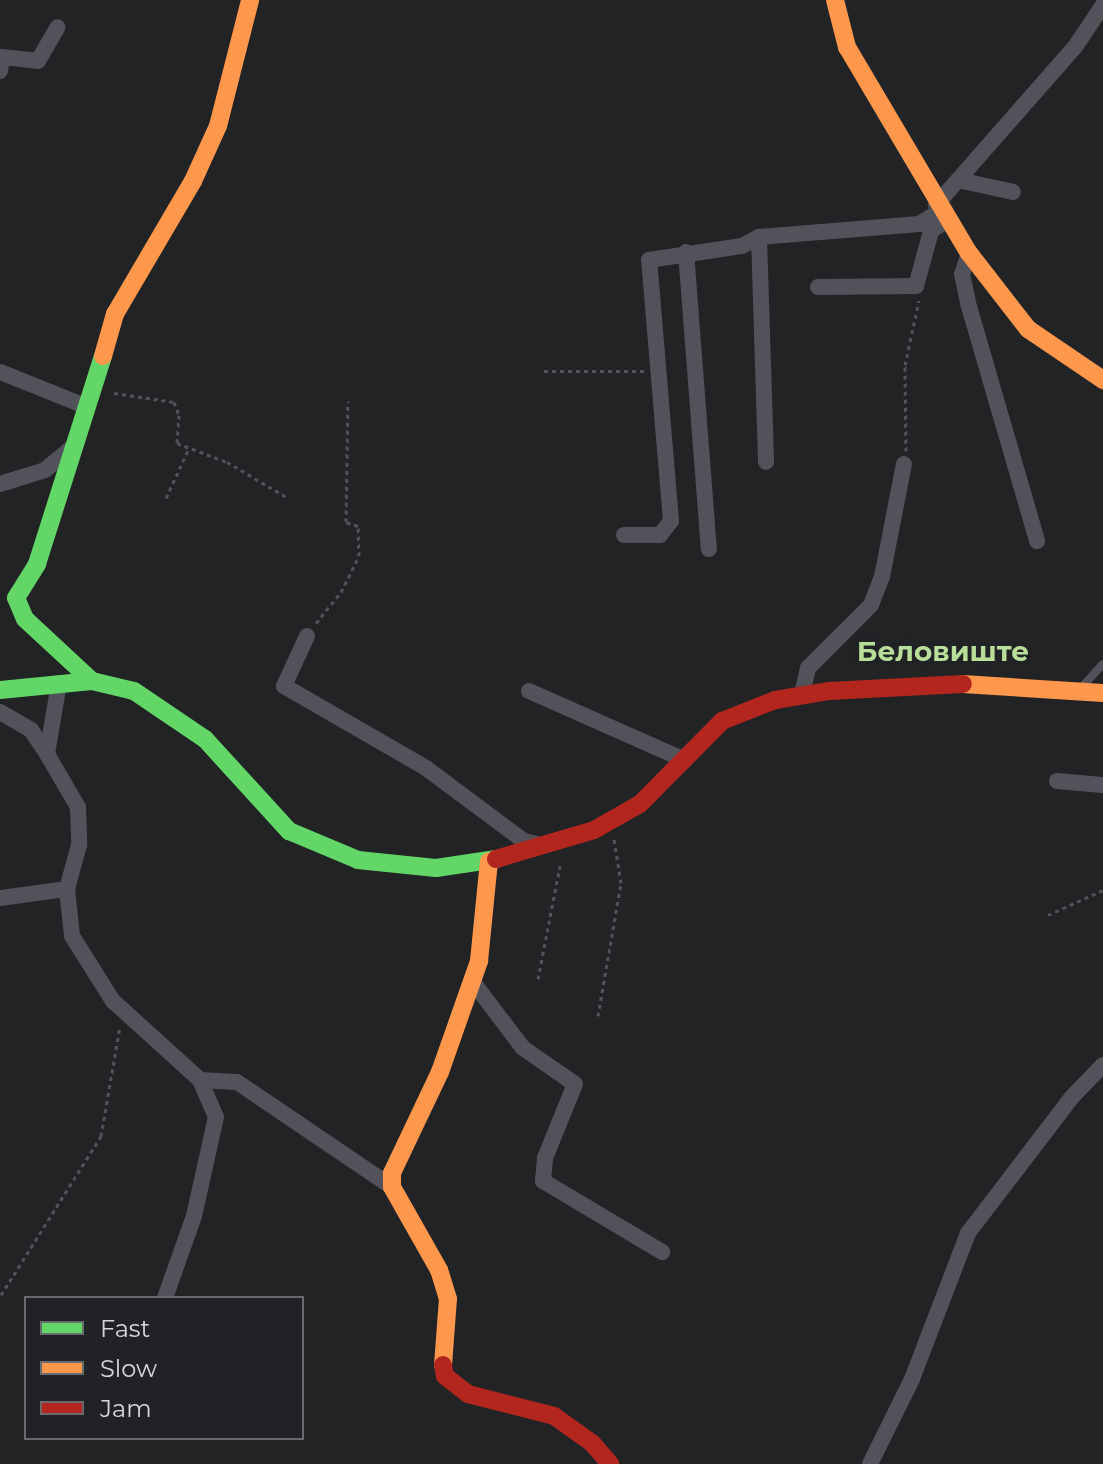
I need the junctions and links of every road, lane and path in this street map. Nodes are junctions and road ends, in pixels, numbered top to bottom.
1 (250, 0) edge
2 (835, 0) edge
3 (1103, 5) edge
4 (58, 27) dead end
5 (0, 71) edge
6 (958, 180) junction
7 (1013, 192) dead end
8 (941, 212) junction
9 (759, 237) junction
10 (686, 252) junction
11 (969, 253) junction
12 (818, 287) dead end
13 (922, 289) dead end
14 (657, 370) junction
15 (544, 371) dead end
16 (0, 372) edge
17 (1103, 380) edge
18 (88, 401) junction
19 (348, 401) dead end
20 (76, 444) junction
21 (189, 448) junction
22 (766, 462) dead end
23 (904, 464) joint
24 (0, 470) edge
25 (18, 480) junction
26 (0, 484) edge
27 (166, 498) dead end
28 (288, 498) dead end
29 (624, 535) dead end
30 (1037, 541) dead end
31 (709, 549) dead end
32 (307, 636) joint
33 (1103, 664) edge
34 (92, 681) junction
35 (59, 683) junction
36 (0, 690) edge
37 (1080, 690) junction
38 (529, 691) dead end
39 (1103, 693) edge
40 (802, 694) junction
41 (0, 712) edge
42 (47, 754) junction
43 (685, 760) junction
44 (1057, 781) dead end
45 (1103, 785) edge
46 (610, 822) junction
47 (563, 840) junction
48 (541, 845) junction
49 (489, 861) junction
50 (67, 889) junction
51 (1103, 890) edge
52 (0, 898) edge
53 (1048, 915) dead end
54 (538, 979) dead end
55 (473, 982) junction
56 (120, 1007) junction
57 (598, 1016) dead end
58 (1103, 1065) edge
59 (200, 1080) junction
60 (392, 1187) junction
61 (662, 1252) dead end
62 (1, 1295) edge
63 (166, 1296) edge
64 (610, 1464) edge
65 (870, 1464) edge

1 - 18 street
2 - 8 street
3 - 6 street
4 - 5 street
6 - 7 street
6 - 8 street
8 - 9 street
8 - 11 street
8 - 12 street
9 - 10 street
9 - 22 street
10 - 14 street
10 - 31 street
11 - 17 street
11 - 30 street
13 - 23 path
14 - 15 path
14 - 29 street
16 - 18 street
18 - 20 street
18 - 21 path
19 - 32 path
20 - 25 street
20 - 34 street
21 - 27 path
21 - 28 path
23 - 40 street
24 - 25 street
25 - 26 street
32 - 48 street
33 - 37 lane
34 - 35 street
34 - 49 street
35 - 36 street
35 - 42 street
37 - 39 street
37 - 40 street
38 - 43 street
40 - 43 street
41 - 42 street
42 - 50 street
43 - 46 street
44 - 45 street
46 - 47 street
46 - 57 path
47 - 48 street
47 - 54 path
48 - 49 street
49 - 55 street
50 - 52 street
50 - 56 street
51 - 53 path
55 - 60 street
55 - 61 street
56 - 59 street
56 - 62 path
58 - 65 street
59 - 60 street
59 - 63 street
60 - 64 street

